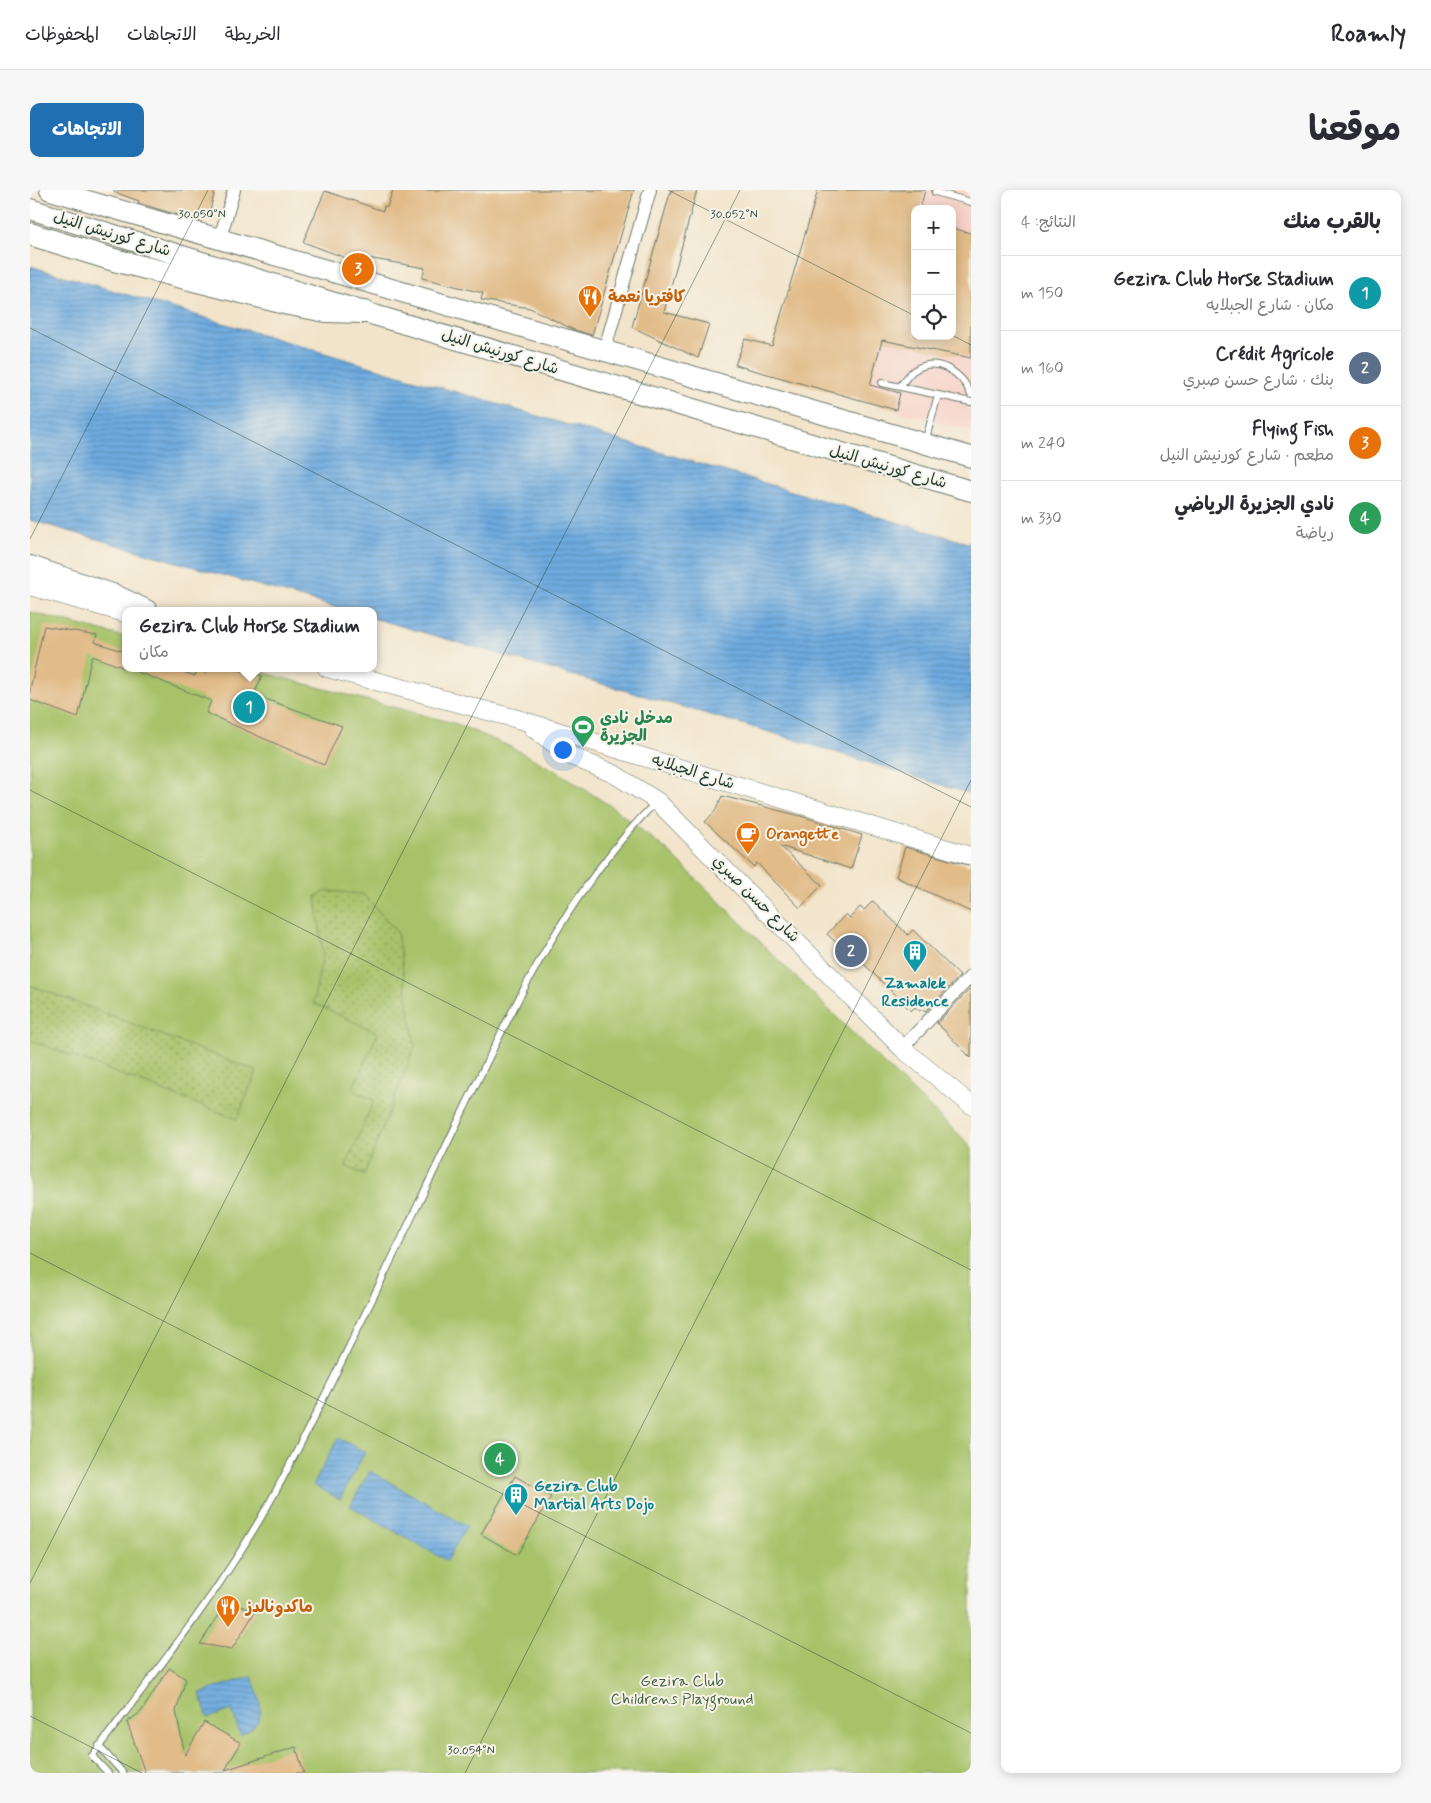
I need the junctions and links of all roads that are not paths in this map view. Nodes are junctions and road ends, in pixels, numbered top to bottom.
1 (50, 190) edge
2 (234, 190) edge
3 (650, 190) edge
4 (935, 192) dead end
5 (971, 202) edge
6 (30, 209) edge
7 (30, 234) edge
8 (220, 238) junction
9 (364, 312) junction
10 (604, 352) junction
11 (882, 383) dead end
12 (900, 386) junction
13 (938, 395) junction
14 (971, 395) edge
15 (971, 402) edge
16 (924, 444) junction
17 (962, 455) edge
18 (932, 480) junction
19 (971, 491) edge
20 (30, 567) edge
21 (30, 586) edge
22 (30, 595) edge
23 (138, 607) edge
24 (122, 613) edge
25 (122, 614) edge
26 (342, 672) edge
27 (521, 720) junction
28 (657, 801) junction
29 (971, 856) edge
30 (971, 976) edge
31 (902, 1048) junction
32 (971, 1105) edge
33 (99, 1746) junction
34 (115, 1765) junction
35 (108, 1773) edge
36 (123, 1773) edge

1 - 8 main road, شارع كورنيش النيل
2 - 8 street
3 - 10 street
4 - 5 lane
6 - 9 main road, شارع كورنيش النيل
7 - 9 highway
8 - 10 main road, شارع كورنيش النيل
9 - 18 main road, شارع كورنيش النيل
10 - 16 main road, شارع كورنيش النيل
11 - 12 lane
12 - 13 lane
12 - 14 lane
13 - 15 lane
13 - 16 lane
16 - 17 main road, شارع كورنيش النيل
17 - 18 main road
18 - 19 main road, شارع كورنيش النيل
20 - 23 highway
21 - 24 street
22 - 25 street
26 - 27 street, شارع الجبلايه
27 - 28 street, شارع حسن صبري
27 - 29 street, شارع الجبلايه
28 - 31 street, شارع حسن صبري
28 - 33 lane
30 - 31 street
31 - 32 street, شارع حسن صبري
33 - 34 lane
33 - 35 lane
34 - 35 lane
34 - 36 lane

